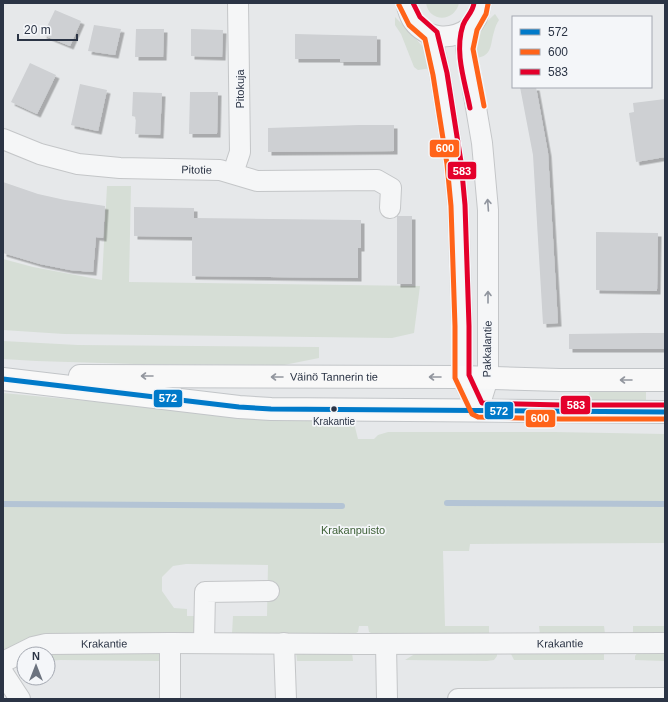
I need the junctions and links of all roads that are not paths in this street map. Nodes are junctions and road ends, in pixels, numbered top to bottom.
1 (238, 3) edge
2 (406, 3) edge
3 (481, 11) edge
4 (431, 35) junction
5 (3, 139) edge
6 (233, 173) junction
7 (390, 208) dead end
8 (462, 377) junction
9 (3, 378) edge
10 (488, 378) junction
11 (665, 380) edge
12 (478, 410) junction
13 (665, 412) edge
14 (269, 591) dead end
15 (170, 643) junction
16 (204, 643) junction
17 (665, 643) edge
18 (284, 644) junction
19 (386, 644) junction
20 (3, 662) edge
21 (3, 673) edge
22 (665, 698) edge
23 (20, 699) edge
24 (170, 699) edge
25 (286, 699) edge
26 (387, 699) edge
27 (458, 699) edge

1 - 6 street, Pitokuja
2 - 4 street
3 - 4 street
10 -> 3 street, Pakkalantie
4 - 8 street, Pakkalantie
5 - 6 street, Pitotie
6 - 7 street, Pitotie
8 -> 9 main road, Väinö Tannerin tie
8 - 10 main road, Väinö Tannerin tie
8 - 12 street, Pakkalantie
9 - 12 main road, Väinö Tannerin tie
11 -> 10 main road, Väinö Tannerin tie
10 - 12 street, Pakkalantie
12 - 13 main road, Väinö Tannerin tie
14 - 16 street
15 - 16 street, Krakantie
15 - 20 street, Krakantie
15 - 24 street
16 - 18 street, Krakantie
17 - 19 street, Krakantie
18 - 19 street, Krakantie
18 - 25 street
19 - 26 street
21 - 23 street
22 - 27 street

